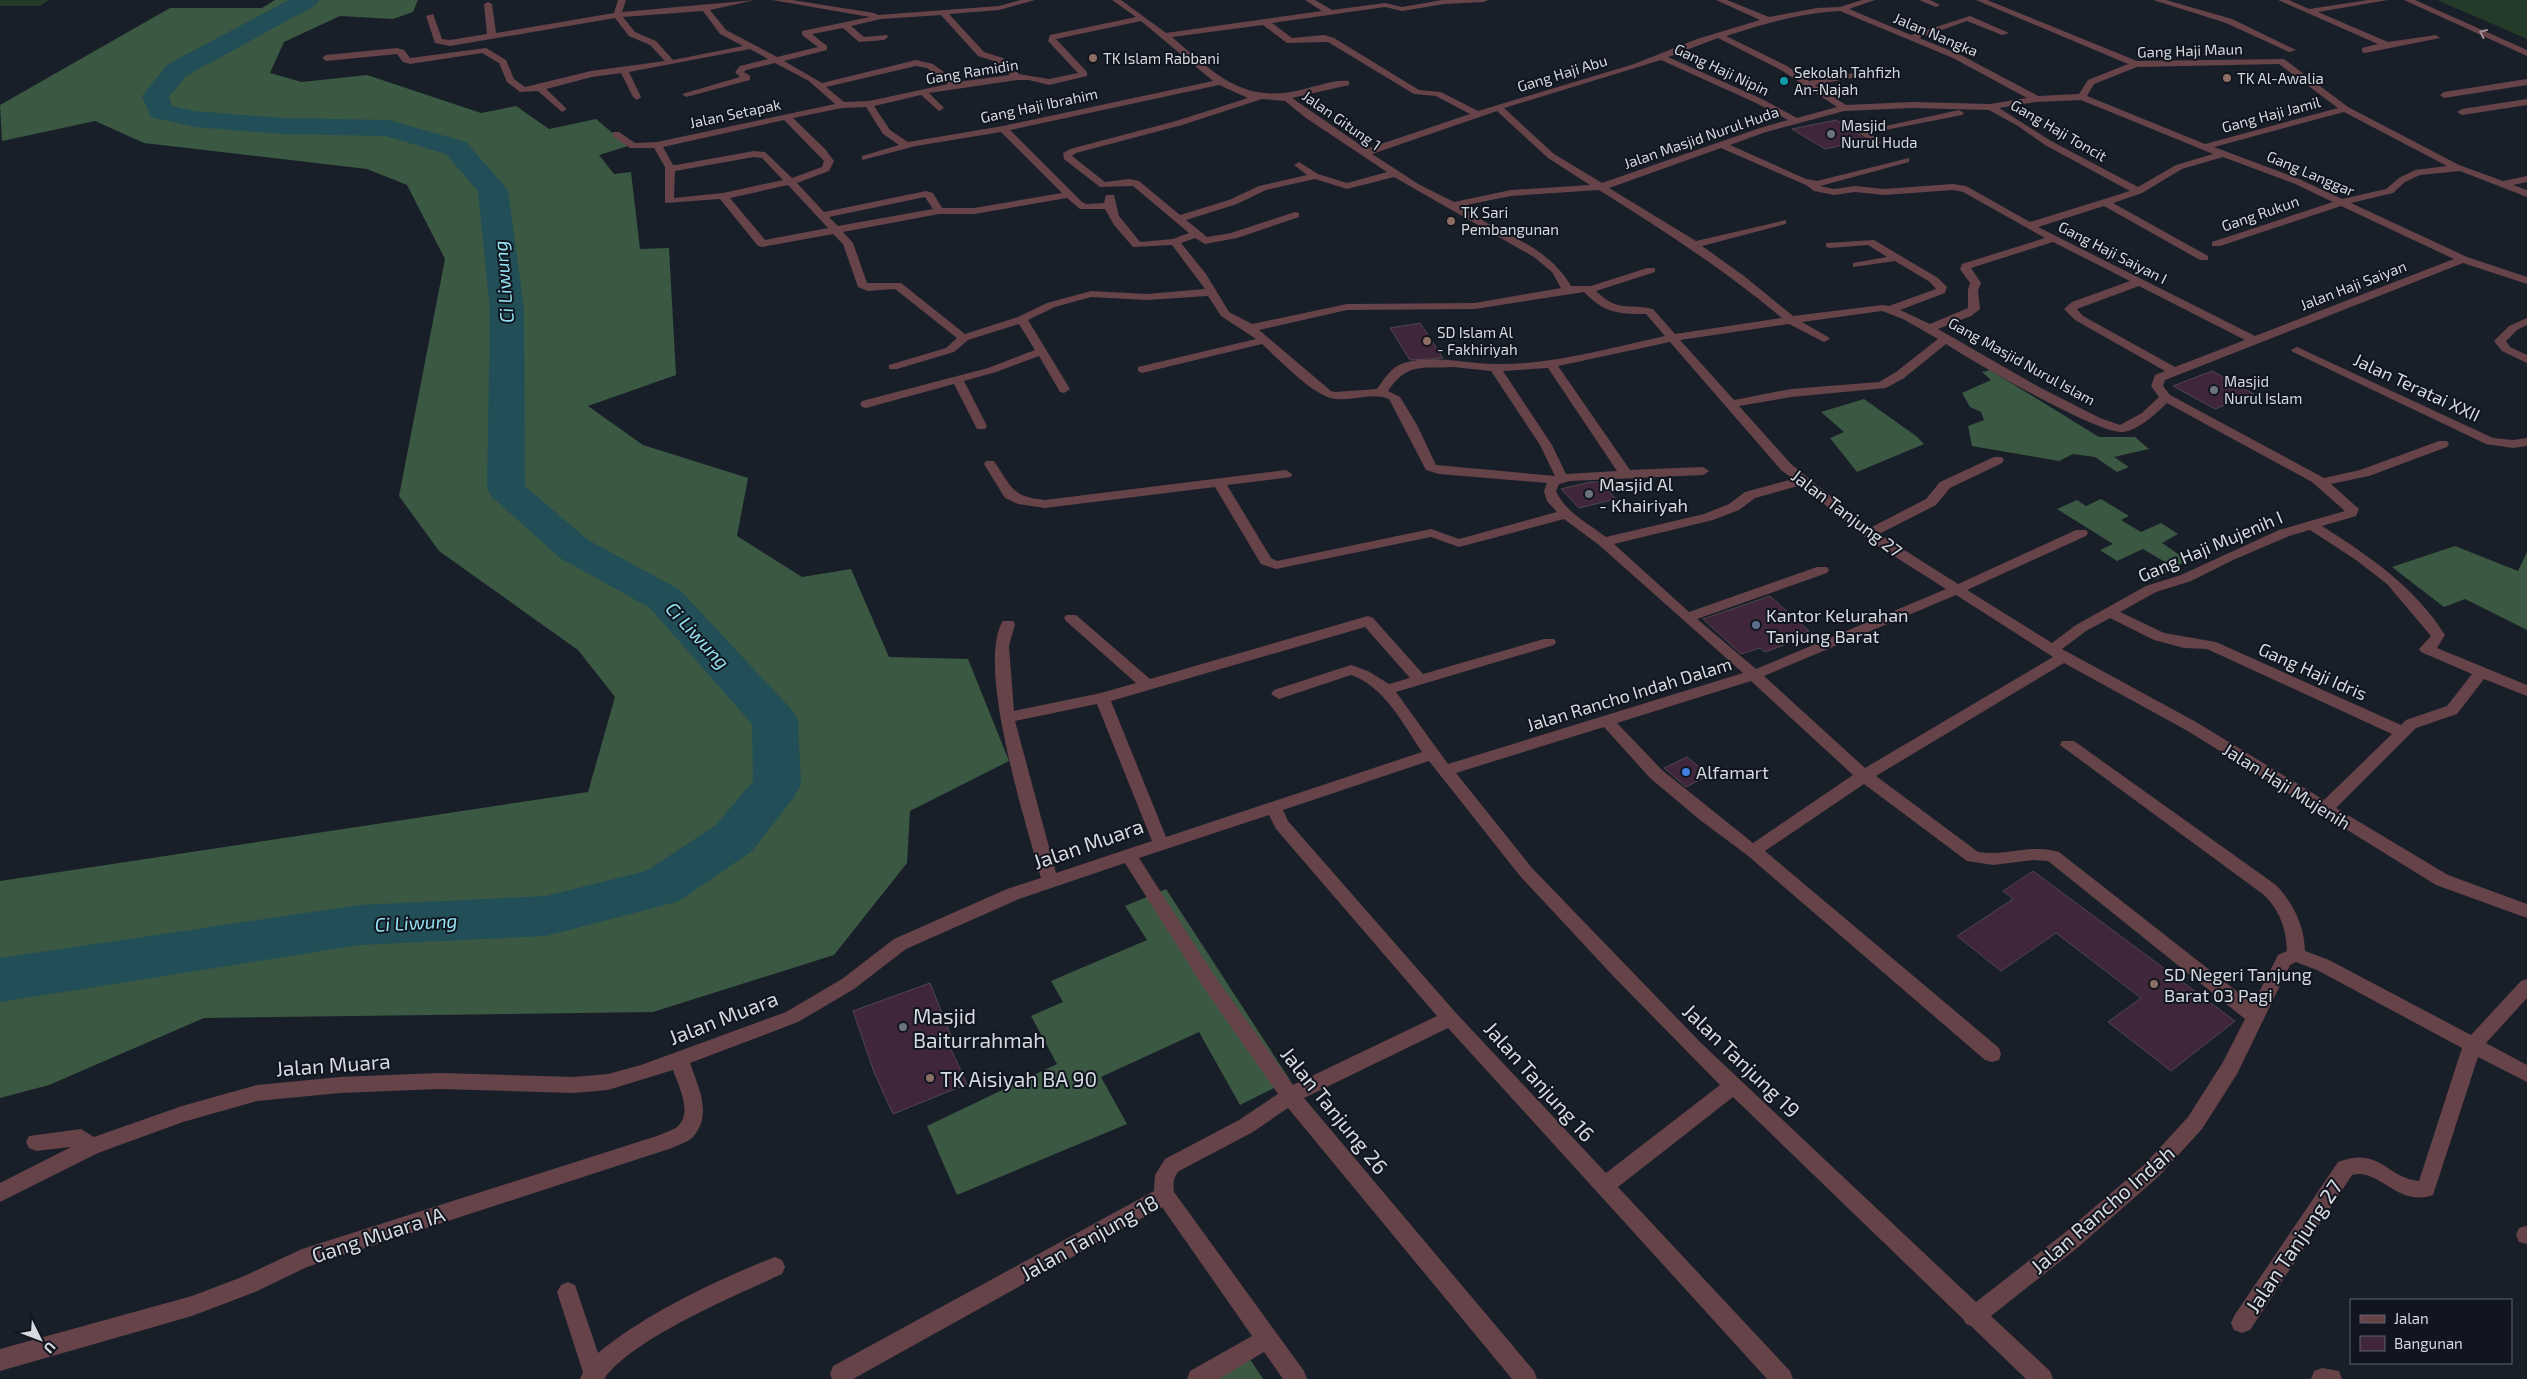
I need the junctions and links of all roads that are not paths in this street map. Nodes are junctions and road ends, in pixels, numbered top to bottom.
1 (622, 0) edge
2 (751, 0) edge
3 (776, 0) edge
4 (1031, 0) edge
5 (1116, 0) edge
6 (1309, 0) edge
7 (1344, 0) edge
8 (1484, 0) edge
9 (1720, 0) edge
10 (1871, 0) edge
11 (1922, 0) edge
12 (1980, 0) edge
13 (2157, 0) edge
14 (2284, 0) edge
15 (2295, 0) edge
16 (2384, 0) edge
17 (2408, 0) edge
18 (488, 4) dead end
19 (1936, 5) dead end
20 (705, 8) junction
21 (1361, 9) junction
22 (1841, 9) junction
23 (943, 12) junction
24 (2309, 12) junction
25 (1331, 13) junction
26 (617, 15) junction
27 (430, 16) dead end
28 (881, 17) junction
29 (1143, 18) junction
30 (1768, 20) junction
31 (1263, 21) junction
32 (846, 26) junction
33 (2005, 33) dead end
34 (1718, 35) junction
35 (1164, 36) junction
36 (492, 37) junction
37 (884, 37) dead end
38 (1910, 38) junction
39 (2436, 38) dead end
40 (2387, 45) junction
41 (749, 47) junction
42 (2292, 50) dead end
43 (2365, 50) dead end
44 (2527, 53) edge
45 (1662, 57) junction
46 (326, 58) dead end
47 (774, 60) junction
48 (671, 63) junction
49 (2136, 64) junction
50 (1884, 69) dead end
51 (624, 70) junction
52 (1017, 77) junction
53 (1220, 82) junction
54 (2527, 82) edge
55 (1346, 83) dead end
56 (1810, 83) junction
57 (955, 85) junction
58 (819, 86) junction
59 (540, 88) junction
60 (923, 92) junction
61 (686, 94) dead end
62 (2444, 95) dead end
63 (1259, 96) junction
64 (637, 97) dead end
65 (1282, 97) junction
66 (2082, 97) junction
67 (2036, 99) junction
68 (2527, 102) edge
69 (869, 104) junction
70 (842, 105) junction
71 (1498, 107) junction
72 (1990, 107) junction
73 (939, 108) dead end
74 (1844, 108) junction
75 (562, 109) dead end
76 (2345, 109) junction
77 (2462, 112) dead end
78 (1477, 114) junction
79 (786, 117) junction
80 (1796, 121) junction
81 (1004, 129) junction
82 (616, 134) dead end
83 (1876, 143) dead end
84 (657, 145) junction
85 (906, 145) junction
86 (1723, 145) junction
87 (2204, 147) junction
88 (1365, 153) junction
89 (2223, 154) junction
90 (865, 158) dead end
91 (1906, 160) dead end
92 (1299, 165) dead end
93 (670, 167) junction
94 (2455, 167) junction
95 (1396, 173) junction
96 (1315, 176) junction
97 (2527, 179) edge
98 (791, 181) junction
99 (1810, 183) junction
100 (2502, 184) junction
101 (1113, 186) junction
102 (1601, 187) junction
103 (2138, 191) junction
104 (2527, 194) edge
105 (1070, 195) junction
106 (723, 196) junction
107 (2104, 202) junction
108 (2342, 202) junction
109 (1453, 204) junction
110 (1108, 206) junction
111 (939, 211) junction
112 (1295, 215) dead end
113 (824, 216) junction
114 (1177, 219) junction
115 (1782, 222) dead end
116 (2029, 226) junction
117 (838, 231) junction
118 (1194, 234) junction
119 (2055, 238) junction
120 (1176, 242) junction
121 (2216, 244) dead end
122 (1694, 245) junction
123 (1830, 246) dead end
124 (1897, 258) junction
125 (2204, 258) dead end
126 (2463, 259) junction
127 (1857, 265) dead end
128 (1651, 270) dead end
129 (2527, 281) edge
130 (2139, 282) junction
131 (1568, 290) junction
132 (1589, 290) junction
133 (1211, 292) junction
134 (1888, 310) junction
135 (1022, 319) junction
136 (2527, 320) edge
137 (1792, 321) junction
138 (1250, 328) junction
139 (1929, 329) junction
140 (964, 338) junction
141 (1674, 338) junction
142 (1947, 338) junction
143 (1824, 339) dead end
144 (1265, 340) junction
145 (2254, 340) junction
146 (2297, 350) dead end
147 (1042, 351) junction
148 (2527, 360) edge
149 (1551, 364) junction
150 (893, 367) dead end
151 (1495, 368) junction
152 (1142, 369) dead end
153 (2174, 372) junction
154 (958, 380) junction
155 (1064, 389) dead end
156 (1381, 392) junction
157 (2166, 398) junction
158 (866, 404) dead end
159 (1733, 404) junction
160 (981, 426) dead end
161 (2526, 443) edge
162 (2443, 444) dead end
163 (1998, 460) dead end
164 (990, 464) dead end
165 (1703, 470) dead end
166 (1625, 473) junction
167 (1286, 474) dead end
168 (1801, 480) junction
169 (1218, 481) junction
170 (1557, 481) junction
171 (2321, 483) junction
172 (1566, 514) junction
173 (2312, 525) junction
174 (2081, 533) dead end
175 (1870, 534) junction
176 (1604, 542) junction
177 (1822, 570) dead end
178 (1956, 590) junction
179 (2111, 613) junction
180 (1071, 618) dead end
181 (1686, 618) junction
182 (1008, 624) dead end
183 (1549, 642) dead end
184 (2057, 654) junction
185 (2482, 672) junction
186 (1754, 675) junction
187 (1420, 680) junction
188 (1148, 684) junction
189 (1387, 690) junction
190 (2527, 691) edge
191 (1278, 694) dead end
192 (1102, 698) junction
193 (1007, 718) junction
194 (1608, 721) junction
195 (2402, 732) junction
196 (2068, 744) dead end
197 (1432, 754) junction
198 (1446, 770) junction
199 (1864, 776) junction
200 (1273, 807) junction
201 (2325, 809) junction
202 (1161, 844) junction
203 (1753, 851) junction
204 (1128, 854) junction
205 (1050, 882) junction
206 (2527, 911) edge
207 (2296, 955) junction
208 (2527, 986) edge
209 (2256, 1016) junction
210 (1450, 1018) junction
211 (2472, 1046) junction
212 (1992, 1054) dead end
213 (679, 1060) junction
214 (2527, 1074) edge
215 (1735, 1085) junction
216 (1284, 1101) junction
217 (36, 1142) dead end
218 (91, 1147) junction
219 (1604, 1186) junction
220 (0, 1193) edge
221 (1165, 1195) junction
222 (775, 1267) dead end
223 (568, 1292) dead end
224 (1974, 1316) junction
225 (2242, 1323) dead end
226 (1267, 1338) junction
227 (0, 1360) edge
228 (841, 1374) dead end
229 (592, 1376) edge
230 (1198, 1379) edge
231 (1296, 1379) edge
232 (1526, 1379) edge
233 (1782, 1379) edge
234 (2042, 1379) edge
235 (2322, 1379) edge
236 (2332, 1379) edge

1 - 26 street
2 - 20 street
3 - 28 street
4 - 23 street
5 - 29 street, Jalan Gitung 1
6 - 25 street
7 - 21 street
8 - 21 street
9 - 30 street
10 - 22 street
11 - 19 street
12 - 49 street
13 - 42 street
14 - 15 street
14 - 24 street
16 - 24 street
44 -> 17 street
18 - 36 street
20 - 26 street
20 - 41 street
21 - 25 street
22 - 30 street, Jalan Nangka
22 - 38 street, Jalan Nangka
23 - 28 street
23 - 52 street
24 - 40 street
25 - 31 street
26 - 36 street
26 - 48 street
27 - 36 street
28 - 32 street
29 - 35 street, Jalan Gitung 1
29 - 52 street, Gang Ramidin
30 - 34 street, Gang Haji Abu
31 - 35 street
31 - 78 street
32 - 37 street
32 - 47 street
33 - 38 street
34 - 45 street, Gang Haji Abu
34 - 56 street
35 - 53 street, Jalan Gitung 1
38 - 67 street, Jalan Nangka
39 - 40 street
40 - 43 street
41 - 47 street
41 - 48 street
45 - 71 street, Gang Haji Abu
45 - 80 street, Gang Haji Nipin
46 - 59 street
47 - 58 street
47 - 61 street
48 - 51 street
49 - 66 street, Gang Haji Maun
49 - 76 street, Gang Haji Maun
50 - 56 street
51 - 59 street
51 - 64 street
52 - 57 street, Gang Ramidin
53 - 63 street, Jalan Gitung 1
53 - 81 street, Gang Haji Ibrahim
54 - 62 street
55 - 65 street
56 - 74 street
57 - 58 street
57 - 60 street, Gang Ramidin
58 - 70 street
59 - 75 street
60 - 69 street, Gang Ramidin
60 - 73 street
63 - 65 street, Jalan Gitung 1
63 - 101 street
65 - 88 street, Jalan Gitung 1
66 - 67 street
66 - 87 street, Gang Langgar
67 - 72 street
68 - 77 street
69 - 70 street, Gang Ramidin
69 - 85 street
70 - 79 street, Jalan Setapak
71 - 78 street, Gang Haji Abu
71 - 102 street
72 - 74 street, Jalan Masjid Nurul Huda
72 - 83 street, Gang Haji Toncit
72 - 103 street, Gang Haji Toncit
74 - 80 street, Jalan Masjid Nurul Huda
76 - 87 street, Gang Haji Jamil
76 - 94 street
78 - 88 street, Gang Haji Abu
79 - 84 street, Jalan Setapak
79 - 98 street
80 - 86 street, Jalan Masjid Nurul Huda
81 - 85 street, Gang Haji Ibrahim
81 - 105 street
82 - 84 street, Jalan Setapak
84 - 93 street
85 - 90 street, Gang Haji Ibrahim
86 - 99 street
86 - 102 street, Jalan Masjid Nurul Huda
87 - 89 street, Gang Langgar
88 - 95 street, Jalan Gitung 1
89 - 103 street, Gang Haji Saiyan I
89 - 108 street, Gang Langgar
91 - 99 street
92 - 96 street
93 - 98 street
93 - 106 street
94 - 100 street
94 - 108 street, Gang Rukun
95 - 96 street
95 - 109 street, Jalan Gitung 1
96 - 114 street
97 - 100 street
98 - 106 street
98 - 113 street
99 - 116 street
100 - 104 street
101 - 110 street
101 - 114 street
102 - 109 street, Jalan Masjid Nurul Huda
102 - 122 street
103 - 107 street, Gang Haji Saiyan I
105 - 110 street
105 - 111 street
106 - 117 street
107 - 116 street, Gang Haji Saiyan I
107 - 125 street
108 - 121 street, Gang Rukun
108 - 126 street, Gang Langgar
109 - 131 street, Jalan Gitung 1
110 - 120 street
111 - 113 street
111 - 117 street
112 - 118 street
113 - 117 street
114 - 118 street
115 - 122 street
116 - 119 street, Gang Haji Saiyan I
117 - 140 street
118 - 120 street
119 - 130 street, Gang Haji Saiyan I
119 - 139 street
120 - 133 street
122 - 137 street
123 - 124 street
124 - 127 street
124 - 134 street
126 - 129 street, Gang Langgar
126 - 145 street, Jalan Haji Saiyan
128 - 132 street
130 - 145 street, Gang Haji Saiyan I
130 - 153 street
131 - 132 street
131 - 138 street
132 - 141 street, Jalan Tanjung 27
133 - 135 street
133 - 138 street
134 - 137 street, Gang Masjid Nurul Islam
134 - 139 street, Gang Masjid Nurul Islam
135 - 140 street
135 - 147 street
136 - 148 street
137 - 141 street, Gang Masjid Nurul Islam
137 - 143 street
138 - 144 street
139 - 142 street, Gang Masjid Nurul Islam
140 - 150 street
141 - 149 street, Gang Masjid Nurul Islam
141 - 159 street, Jalan Tanjung 27
142 - 157 street, Gang Masjid Nurul Islam
142 - 159 street
144 - 152 street
144 - 156 street
145 - 153 street
146 - 161 street, Jalan Teratai XXII
147 - 154 street
147 - 155 street
149 - 151 street, Gang Masjid Nurul Islam
149 - 166 street
151 - 156 street, Gang Masjid Nurul Islam
151 - 170 street, Jalan Rancho Indah Dalam
153 - 157 street
154 - 158 street
154 - 160 street
156 - 170 street
157 - 171 street
159 - 168 street, Jalan Tanjung 27
162 - 171 street
163 - 175 street
164 - 169 street
165 - 166 street
166 - 170 street
167 - 169 street
168 - 175 street, Jalan Tanjung 27
168 - 176 street
169 - 172 street
170 - 172 street, Jalan Rancho Indah Dalam
171 - 173 street, Gang Haji Mujenih I
172 - 176 street, Jalan Rancho Indah Dalam
173 - 179 street, Gang Haji Mujenih I
173 - 185 street
174 - 178 street
175 - 178 street, Jalan Tanjung 27
176 - 181 street, Jalan Rancho Indah Dalam
177 - 181 street
178 - 184 street, Jalan Tanjung 27
178 - 186 street
179 - 184 street, Gang Haji Mujenih I
179 - 195 street, Gang Haji Idris
180 - 188 street
181 - 186 street, Jalan Rancho Indah Dalam
182 - 193 street
183 - 187 street
184 - 199 street
184 - 201 street, Jalan Haji Mujenih
185 - 190 street
185 - 195 street
186 - 194 street, Jalan Rancho Indah Dalam
186 - 199 street
187 - 188 street
187 - 189 street
188 - 192 street
189 - 191 street
189 - 197 street, Jalan Tanjung 19
192 - 193 street
192 - 202 street
193 - 205 street
194 - 198 street, Jalan Rancho Indah Dalam
194 - 203 street
195 - 201 street
196 - 207 street
197 - 198 street, Jalan Tanjung 19
197 - 200 street, Jalan Muara
198 - 215 street, Jalan Tanjung 19
199 - 203 street
199 - 209 street
200 - 202 street, Jalan Muara
200 - 210 street, Jalan Tanjung 16
201 - 206 street, Jalan Haji Mujenih
202 - 204 street, Jalan Muara
203 - 212 street
204 - 205 street, Jalan Muara
204 - 216 street, Jalan Tanjung 26
205 - 213 street, Jalan Muara
207 - 209 street, Jalan Rancho Indah
207 - 211 street
208 - 211 street
209 - 224 street, Jalan Rancho Indah
210 - 216 street
210 - 219 street, Jalan Tanjung 16
211 - 214 street
211 - 225 street, Jalan Tanjung 27
213 - 218 street, Jalan Muara
213 - 227 street, Gang Muara IA
215 - 219 street
215 - 224 street, Jalan Tanjung 19
216 - 221 street
216 - 232 street, Jalan Tanjung 26
217 - 218 street
218 - 220 street, Jalan Muara
219 - 233 street, Jalan Tanjung 16
221 - 226 street, Jalan Tanjung 18
221 - 228 street, Jalan Tanjung 18
222 - 229 street
223 - 229 street
224 - 234 street, Jalan Tanjung 19
226 - 230 street
226 - 231 street, Jalan Tanjung 18
235 - 236 street

